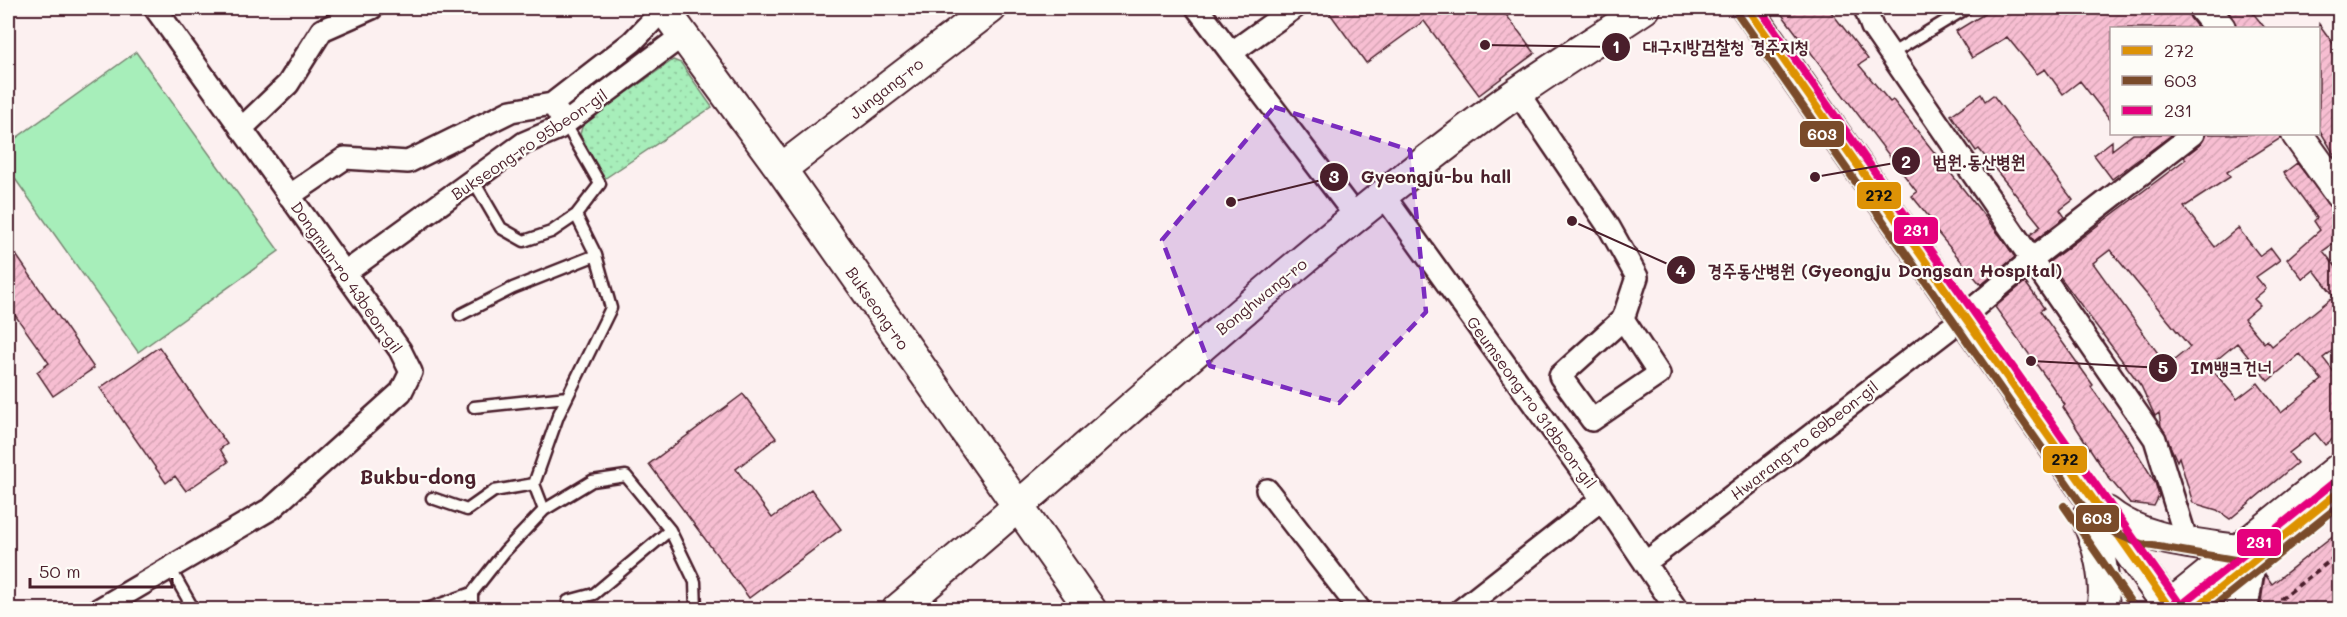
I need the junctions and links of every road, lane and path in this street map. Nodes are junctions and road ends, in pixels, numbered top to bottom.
1 (155, 8) edge
2 (372, 8) edge
3 (658, 8) edge
4 (663, 8) edge
5 (991, 8) edge
6 (1197, 8) edge
7 (1294, 8) edge
8 (1645, 8) edge
9 (1725, 8) edge
10 (1747, 8) edge
11 (1864, 8) edge
12 (1967, 8) edge
13 (2204, 8) edge
14 (2219, 27) edge
15 (683, 35) junction
16 (1231, 53) junction
17 (1891, 54) junction
18 (1518, 93) junction
19 (552, 104) junction
20 (565, 123) junction
21 (241, 129) junction
22 (2192, 135) edge
23 (2298, 135) edge
24 (781, 169) junction
25 (473, 180) junction
26 (2340, 194) edge
27 (289, 196) junction
28 (1384, 196) junction
29 (576, 215) junction
30 (1357, 218) junction
31 (596, 255) junction
32 (2032, 259) junction
33 (345, 273) junction
34 (460, 315) dead end
35 (1623, 319) junction
36 (1956, 323) junction
37 (567, 397) junction
38 (474, 407) dead end
39 (2340, 468) edge
40 (534, 484) junction
41 (1267, 490) dead end
42 (2340, 491) edge
43 (432, 498) dead end
44 (1602, 499) junction
45 (1018, 508) junction
46 (2088, 508) junction
47 (544, 510) junction
48 (670, 530) junction
49 (2187, 542) junction
50 (2340, 553) edge
51 (2243, 556) junction
52 (1645, 562) junction
53 (170, 568) junction
54 (472, 592) junction
55 (568, 601) dead end
56 (98, 609) edge
57 (194, 609) edge
58 (424, 609) edge
59 (472, 609) edge
60 (696, 609) edge
61 (897, 609) edge
62 (1091, 609) edge
63 (1360, 609) edge
64 (1461, 609) edge
65 (1677, 609) edge
66 (2102, 609) edge
67 (2169, 609) edge
68 (2242, 609) edge
69 (2280, 609) edge

1 - 21 street, Dongmun-ro 43beon-gil
2 - 21 street
3 - 19 street
4 - 15 street, Bukseong-ro
5 - 24 street, Jungang-ro
6 - 16 street
7 - 16 street
8 - 18 street, Bonghwang-ro
9 - 36 street
10 - 36 street
11 - 17 street
12 - 17 lane
13 - 14 street
15 - 20 street, Bukseong-ro 95beon-gil
15 - 24 street, Bukseong-ro
16 - 30 street
17 - 32 street
18 - 28 street, Bonghwang-ro
18 - 35 street
19 - 20 street
19 - 27 street
20 - 25 street, Bukseong-ro 95beon-gil
20 - 29 lane
21 - 27 street, Dongmun-ro 43beon-gil
22 - 32 street, Hwarang-ro 69beon-gil
23 - 26 street
24 - 45 street, Bukseong-ro
25 - 29 lane
25 - 33 street, Bukseong-ro 95beon-gil
27 - 33 street, Dongmun-ro 43beon-gil
28 - 30 street, Bonghwang-ro
28 - 44 street, Geumseong-ro 318beon-gil
29 - 31 lane
30 - 45 street, Bonghwang-ro
31 - 34 lane
31 - 37 lane
32 - 36 street, Hwarang-ro 69beon-gil
32 - 49 street
33 - 53 street, Dongmun-ro 43beon-gil
35 - 35 street
36 - 46 street
36 - 52 street, Hwarang-ro 69beon-gil
37 - 38 lane
37 - 40 lane
39 - 51 street
40 - 43 lane
40 - 47 lane
41 - 63 street
42 - 51 street
44 - 52 street, Geumseong-ro 318beon-gil
44 - 64 street
45 - 61 street, Bonghwang-ro
45 - 62 street, Bukseong-ro
46 - 49 street
46 - 66 street
46 - 67 street
47 - 48 lane
47 - 54 lane
48 - 55 lane
48 - 60 lane
49 - 51 street
50 - 69 path
51 - 67 street
51 - 68 street
52 - 65 street, Geumseong-ro 318beon-gil
53 - 56 street, Dongmun-ro 43beon-gil
53 - 57 lane
54 - 58 lane
54 - 59 lane

